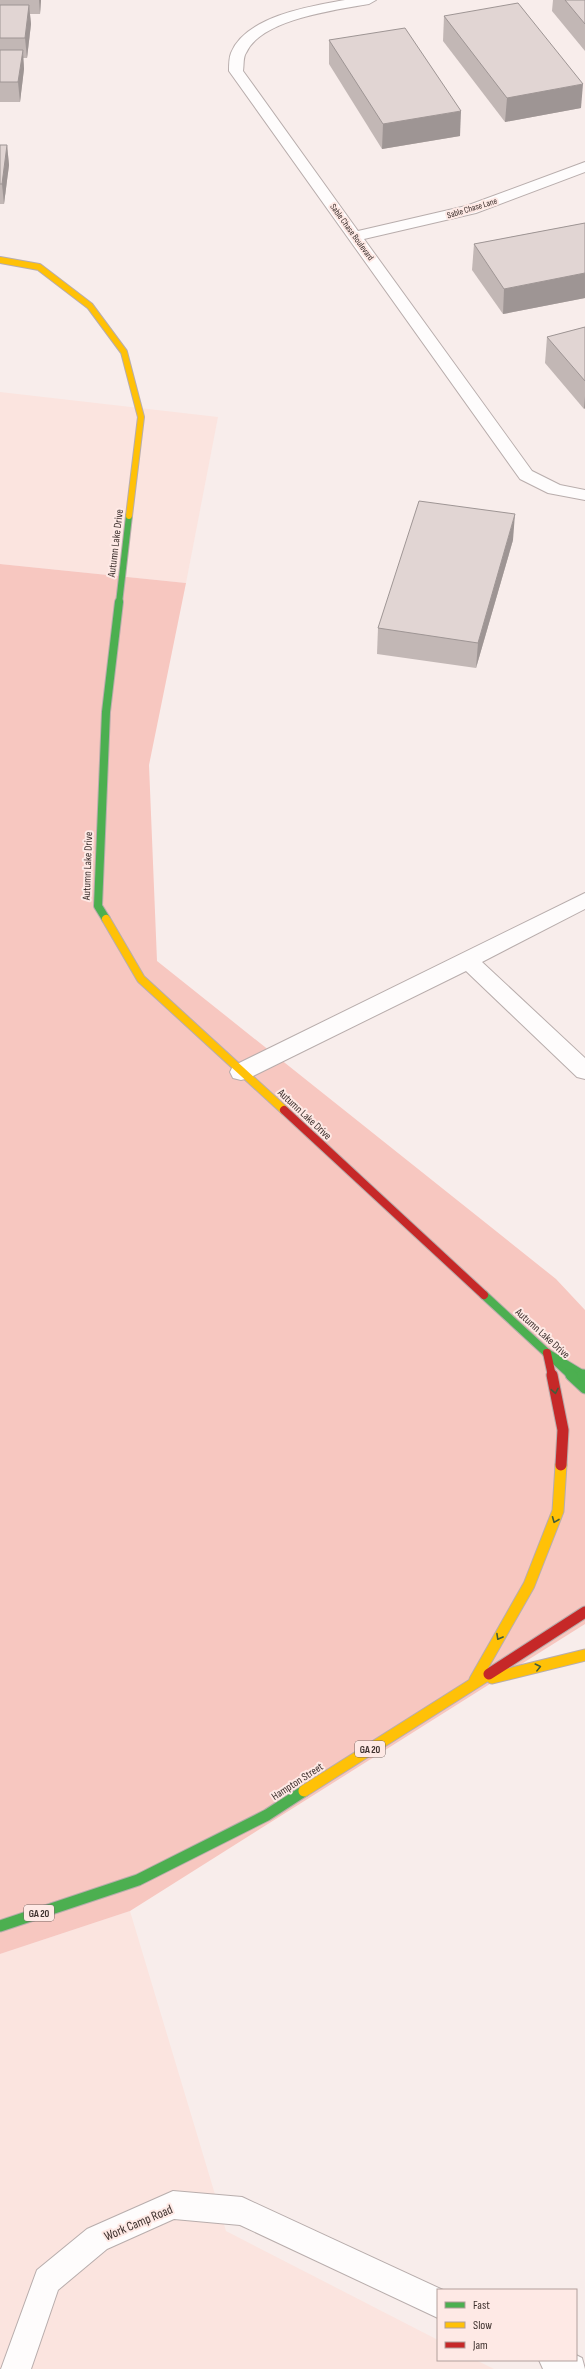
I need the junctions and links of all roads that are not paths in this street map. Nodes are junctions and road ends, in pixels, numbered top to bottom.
1 (369, 0) edge
2 (585, 167) edge
3 (355, 236) junction
4 (0, 260) edge
5 (585, 495) edge
6 (585, 900) edge
7 (468, 961) junction
8 (585, 1071) edge
9 (241, 1072) junction
10 (548, 1353) junction
11 (585, 1376) edge
12 (585, 1388) edge
13 (585, 1612) edge
14 (585, 1655) edge
15 (473, 1683) junction
16 (0, 1926) edge
17 (437, 2303) edge
18 (556, 2361) edge
19 (16, 2369) edge
20 (571, 2369) edge

1 - 3 street, Sable Chase Boulevard
2 - 3 street, Sable Chase Lane
3 - 5 street, Sable Chase Boulevard
4 - 9 street, Autumn Lake Drive
6 - 7 street
7 - 8 street
7 - 9 street
9 - 10 street, Autumn Lake Drive
10 - 11 street
10 - 12 street, Autumn Lake Drive
10 -> 15 street
13 - 15 street, Hampton Street / GA 20
15 -> 14 street
15 - 16 street, Hampton Street / GA 20
17 - 19 street, Work Camp Road
18 - 20 street

